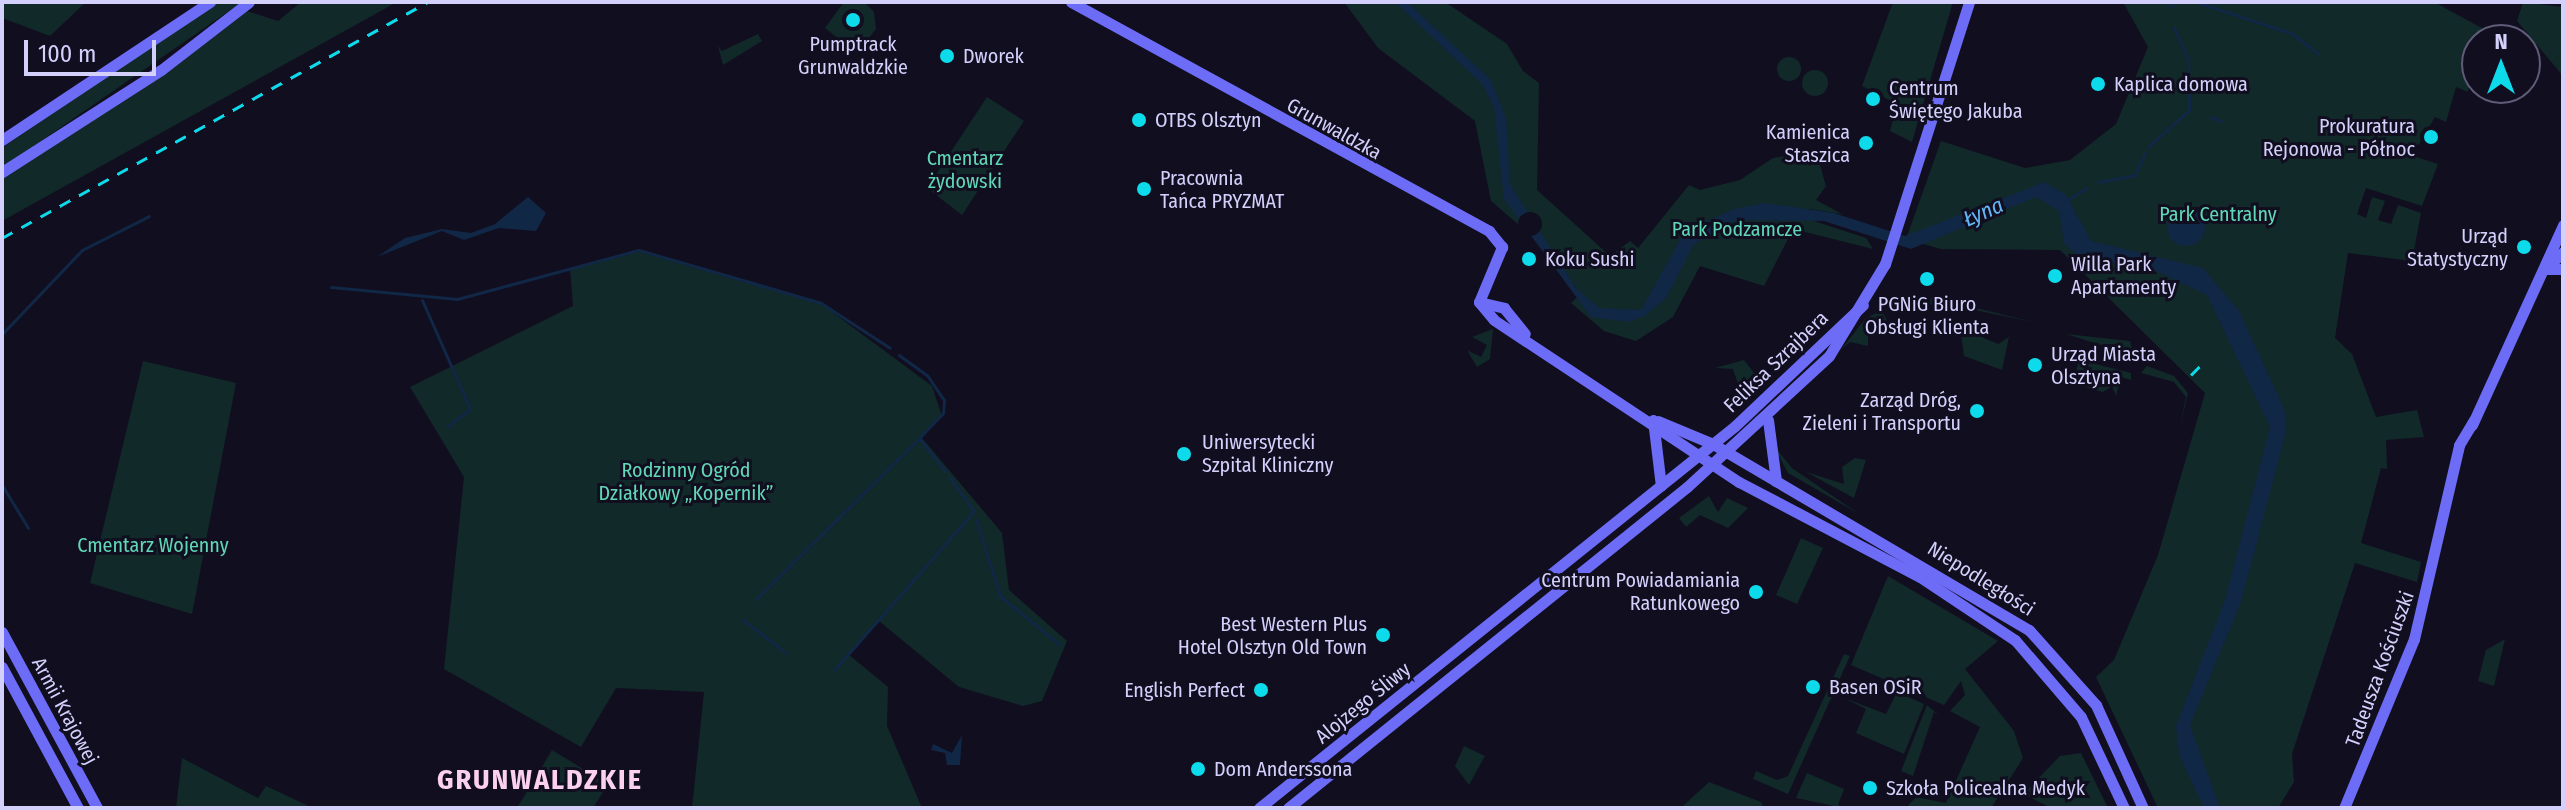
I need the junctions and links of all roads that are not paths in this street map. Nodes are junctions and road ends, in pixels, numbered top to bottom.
1 (210, 2) edge
2 (249, 2) edge
3 (1071, 2) edge
4 (1969, 2) edge
5 (2, 140) edge
6 (2, 172) edge
7 (2563, 225) edge
8 (2563, 252) edge
9 (2545, 269) junction
10 (2563, 269) edge
11 (1863, 305) junction
12 (1653, 419) junction
13 (1768, 420) junction
14 (1713, 444) junction
15 (1727, 453) junction
16 (1699, 455) junction
17 (1714, 465) junction
18 (1776, 481) junction
19 (1661, 486) junction
20 (1490, 625) junction
21 (1510, 629) junction
22 (2, 632) edge
23 (2, 667) edge
24 (78, 808) edge
25 (97, 808) edge
26 (1259, 808) edge
27 (1288, 808) edge
28 (2124, 808) edge
29 (2143, 808) edge
30 (2344, 808) edge

1 - 5 street
2 - 6 street
3 - 12 street, Grunwaldzka
4 - 11 street, Feliksa Szrajbera
7 - 9 street, Tadeusza Kościuszki
8 - 9 street, Tadeusza Kościuszki
9 - 10 street
9 - 30 street, Tadeusza Kościuszki
11 - 13 street, Feliksa Szrajbera
11 - 14 street, Feliksa Szrajbera
12 - 14 street, Niepodległości
12 - 16 street, Niepodległości
12 - 19 street
13 - 15 street, Feliksa Szrajbera
13 - 18 street
14 - 15 street, Niepodległości
14 - 16 street, Feliksa Szrajbera
15 - 17 street, Feliksa Szrajbera
15 - 18 street, Niepodległości
16 - 17 street, Niepodległości
16 - 19 street, Alojzego Śliwy
17 - 21 street, Alojzego Śliwy
17 - 28 street, Niepodległości
18 - 29 street, Niepodległości
19 - 20 street, Alojzego Śliwy
20 - 21 street
20 - 26 street, Alojzego Śliwy
21 - 27 street, Alojzego Śliwy
22 - 25 street, Armii Krajowej
23 - 24 street, Armii Krajowej

